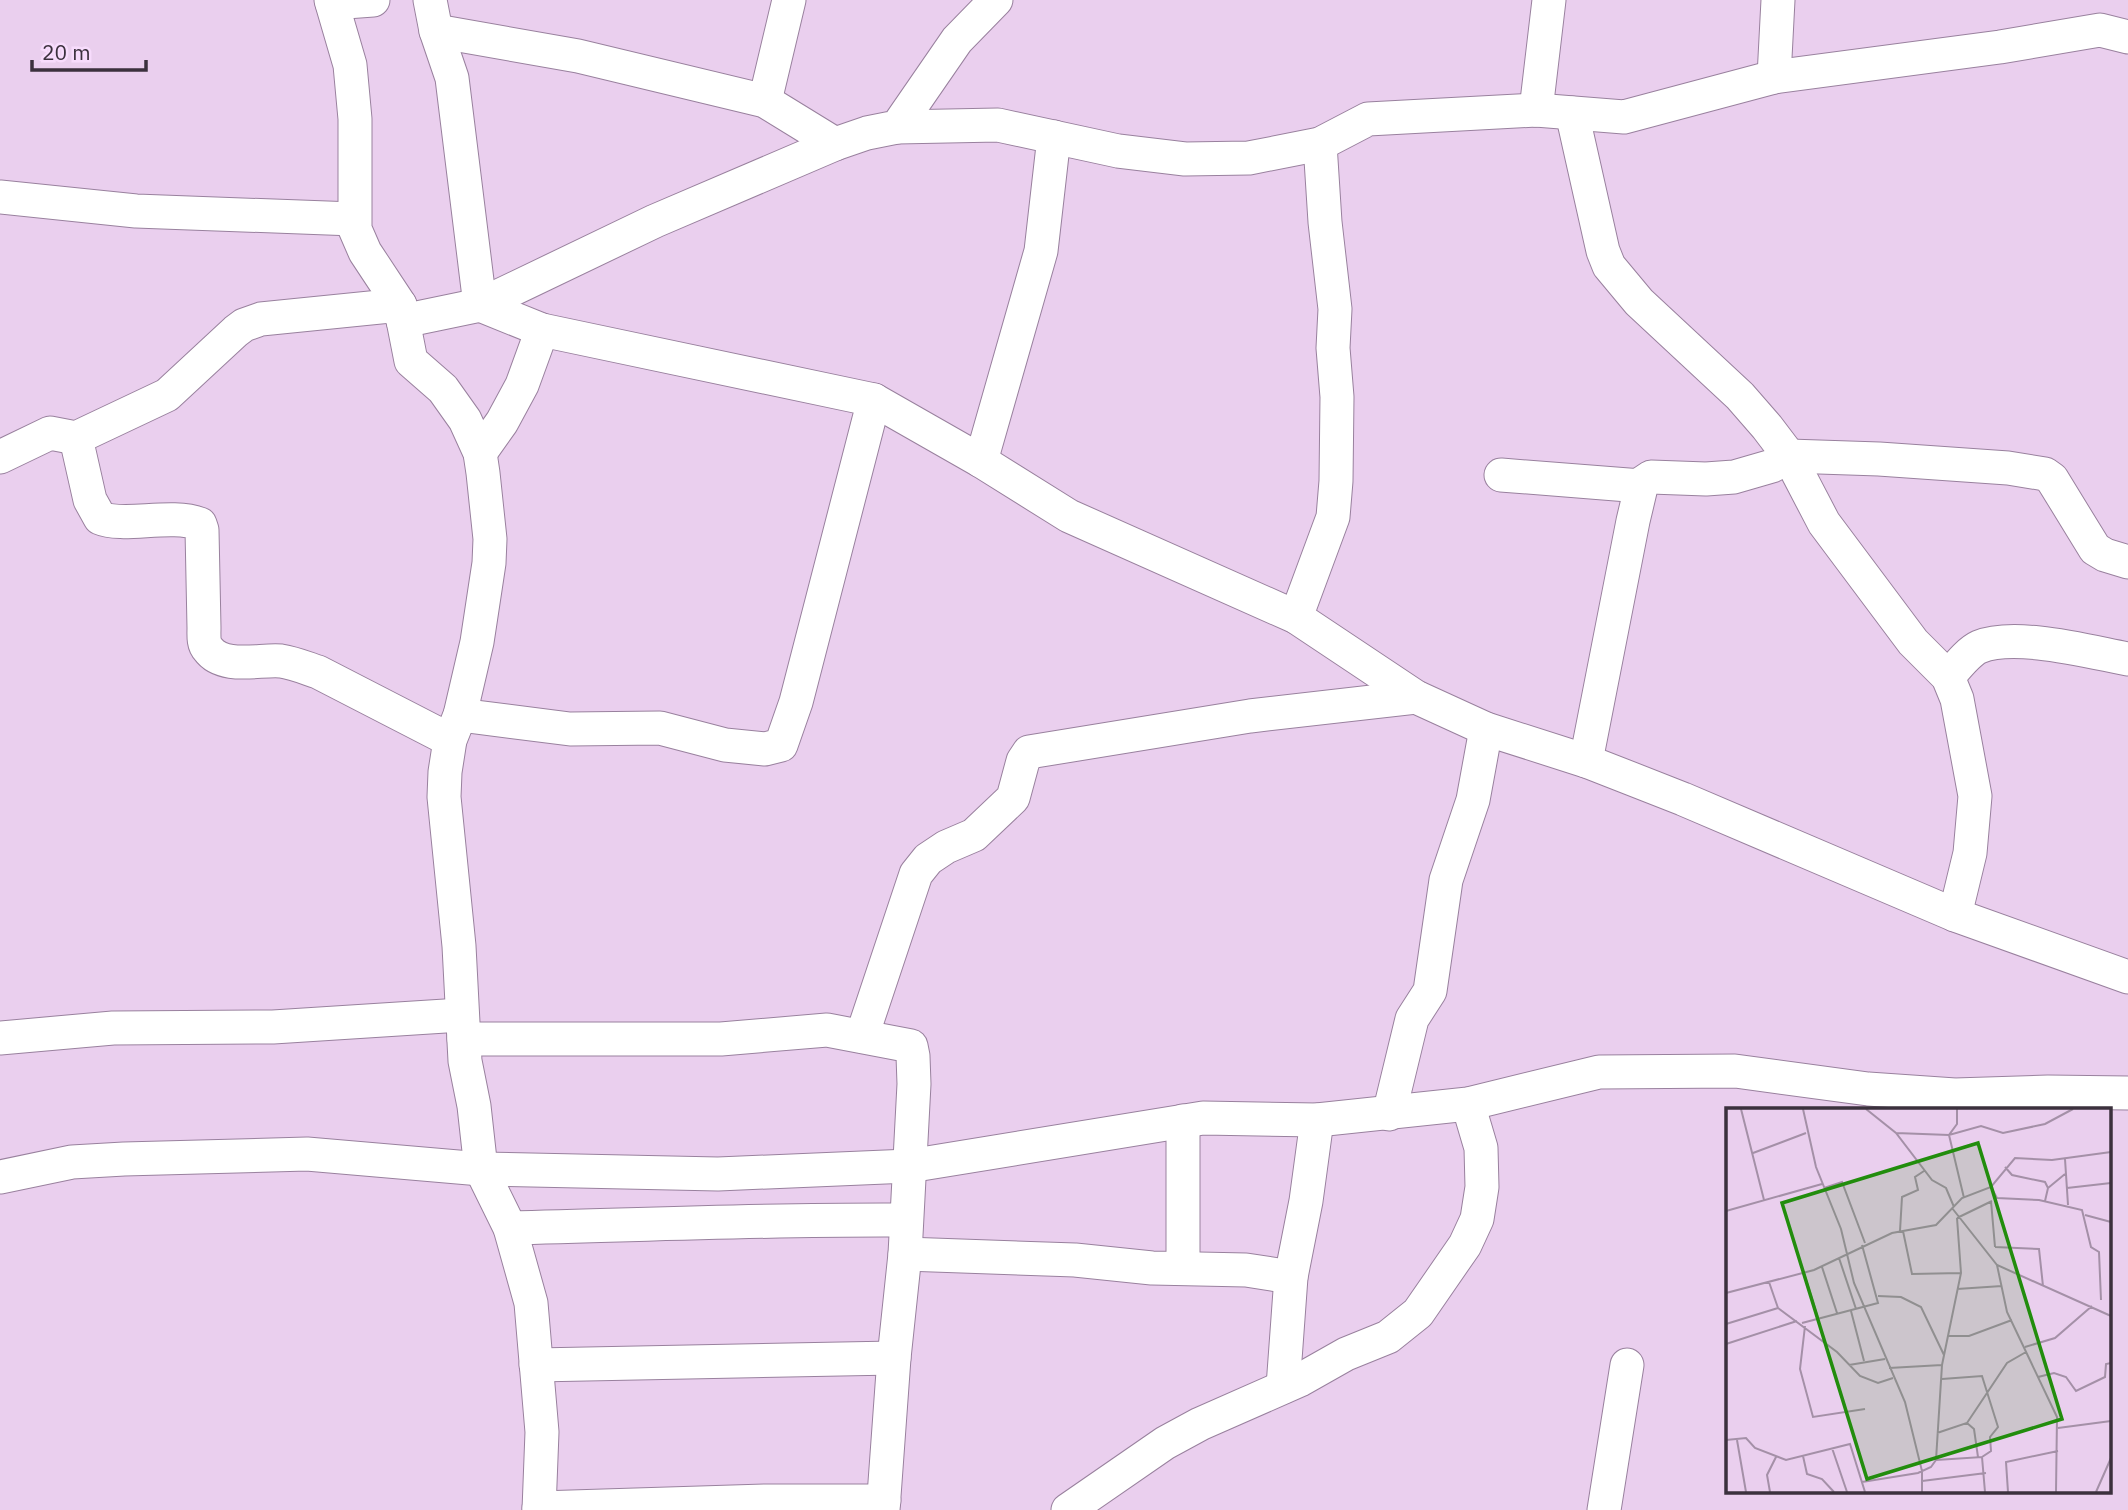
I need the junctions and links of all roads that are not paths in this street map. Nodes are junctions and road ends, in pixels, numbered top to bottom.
1 (373, 0) edge
2 (789, 0) edge
3 (996, 0) edge
4 (1549, 0) edge
5 (1778, 0) edge
6 (332, 1) edge
7 (433, 16) edge
8 (2128, 37) edge
9 (1774, 77) junction
10 (765, 101) junction
11 (1536, 110) junction
12 (1572, 113) junction
13 (897, 127) junction
14 (1054, 137) junction
15 (835, 144) junction
16 (1320, 144) junction
17 (0, 197) edge
18 (354, 219) junction
19 (480, 305) junction
20 (401, 313) junction
21 (542, 330) junction
22 (874, 400) junction
23 (76, 438) junction
24 (480, 453) junction
25 (1789, 456) junction
26 (0, 457) edge
27 (981, 461) junction
28 (1501, 475) dead end
29 (1641, 486) junction
30 (2128, 562) edge
31 (1296, 617) junction
32 (2128, 659) edge
33 (1948, 677) junction
34 (1416, 697) junction
35 (455, 727) junction
36 (1486, 729) junction
37 (1586, 761) junction
38 (1955, 915) junction
39 (2128, 977) edge
40 (462, 1027) junction
41 (862, 1036) junction
42 (0, 1038) edge
43 (2128, 1093) edge
44 (1468, 1104) junction
45 (1389, 1114) junction
46 (1317, 1120) junction
47 (1183, 1121) junction
48 (909, 1166) junction
49 (481, 1169) junction
50 (0, 1177) edge
51 (906, 1220) junction
52 (510, 1228) junction
53 (905, 1254) junction
54 (1183, 1268) junction
55 (1291, 1277) junction
56 (894, 1358) junction
57 (536, 1365) junction
58 (1627, 1365) dead end
59 (1283, 1387) junction
60 (883, 1506) edge
61 (539, 1509) edge
62 (1068, 1510) edge
63 (1604, 1510) edge

1 - 6 street
2 - 10 street
3 - 13 street
4 - 11 street
5 - 9 street
6 - 18 street
7 - 10 street
7 - 19 street
8 - 9 street
9 - 12 street
10 - 15 street
11 - 12 street
11 - 16 street
12 - 25 street
13 - 14 street
13 - 15 street
14 - 16 street
14 - 27 street
15 - 19 street
16 - 31 street
17 - 18 street
18 - 20 street
19 - 20 street
19 - 21 street
20 - 23 street
20 - 24 street
21 - 22 street
21 - 24 street
22 - 27 street
22 - 35 street
23 - 26 street
23 - 35 street
24 - 35 street
25 - 29 street
25 - 30 street
25 - 33 street
27 - 31 street
28 - 29 street
29 - 37 street
31 - 34 street
32 - 33 street
33 - 38 street
34 - 36 street
34 - 41 street
35 - 40 street
36 - 37 street
36 - 45 street
37 - 38 street
38 - 39 street
40 - 41 street
40 - 42 street
40 - 49 street
41 - 48 street
43 - 44 street
44 - 45 street
44 - 59 street
45 - 46 street
46 - 47 street
46 - 55 street
47 - 48 street
47 - 54 street
48 - 49 street
48 - 51 street
49 - 50 street
49 - 52 street
51 - 52 street
51 - 53 street
52 - 57 street
53 - 54 street
53 - 56 street
54 - 55 street
55 - 59 street
56 - 57 street
56 - 60 street
57 - 61 street
58 - 63 street
59 - 62 street
60 - 61 street

